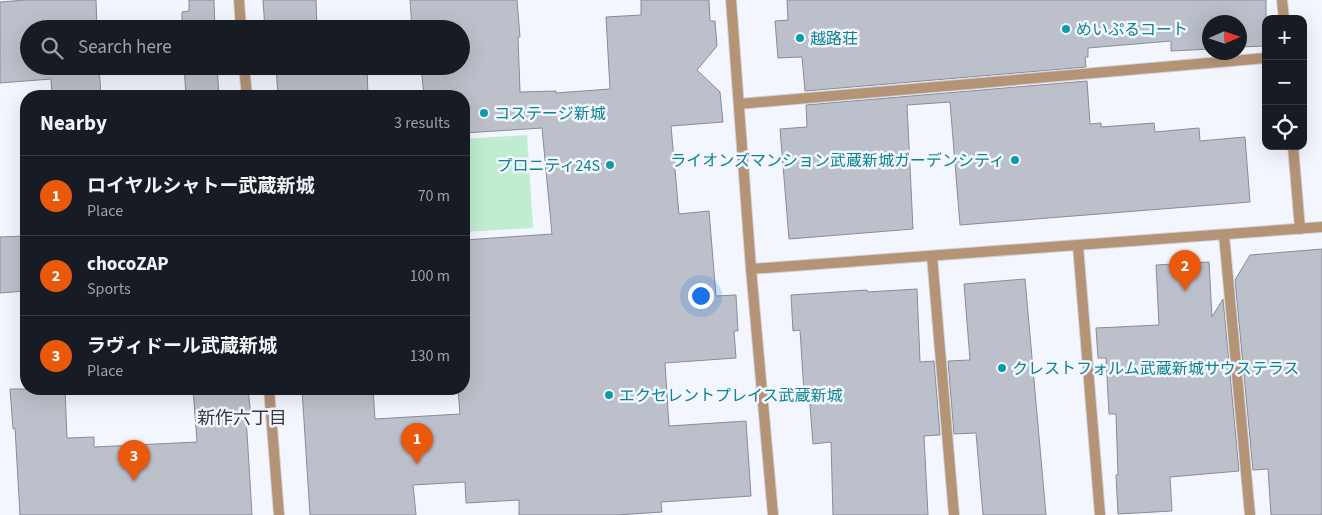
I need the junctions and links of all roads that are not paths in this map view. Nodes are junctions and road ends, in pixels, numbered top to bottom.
1 (239, 0) edge
2 (731, 0) edge
3 (1282, 0) edge
4 (1284, 15) edge
5 (240, 20) edge
6 (1262, 58) edge
7 (245, 75) edge
8 (246, 90) edge
9 (739, 104) junction
10 (1294, 150) edge
11 (1322, 227) edge
12 (1300, 229) junction
13 (1224, 235) junction
14 (1078, 246) junction
15 (932, 256) junction
16 (751, 269) junction
17 (269, 395) edge
18 (279, 515) edge
19 (773, 515) edge
20 (954, 515) edge
21 (1100, 515) edge
22 (1250, 515) edge

1 - 5 street
2 - 9 street
3 - 4 street
6 - 9 street
7 - 8 street
9 - 16 street
10 - 12 street
11 - 12 street
12 - 13 street
13 - 14 street
13 - 22 street
14 - 15 street
14 - 21 street
15 - 16 street
15 - 20 street
16 - 19 street
17 - 18 street

